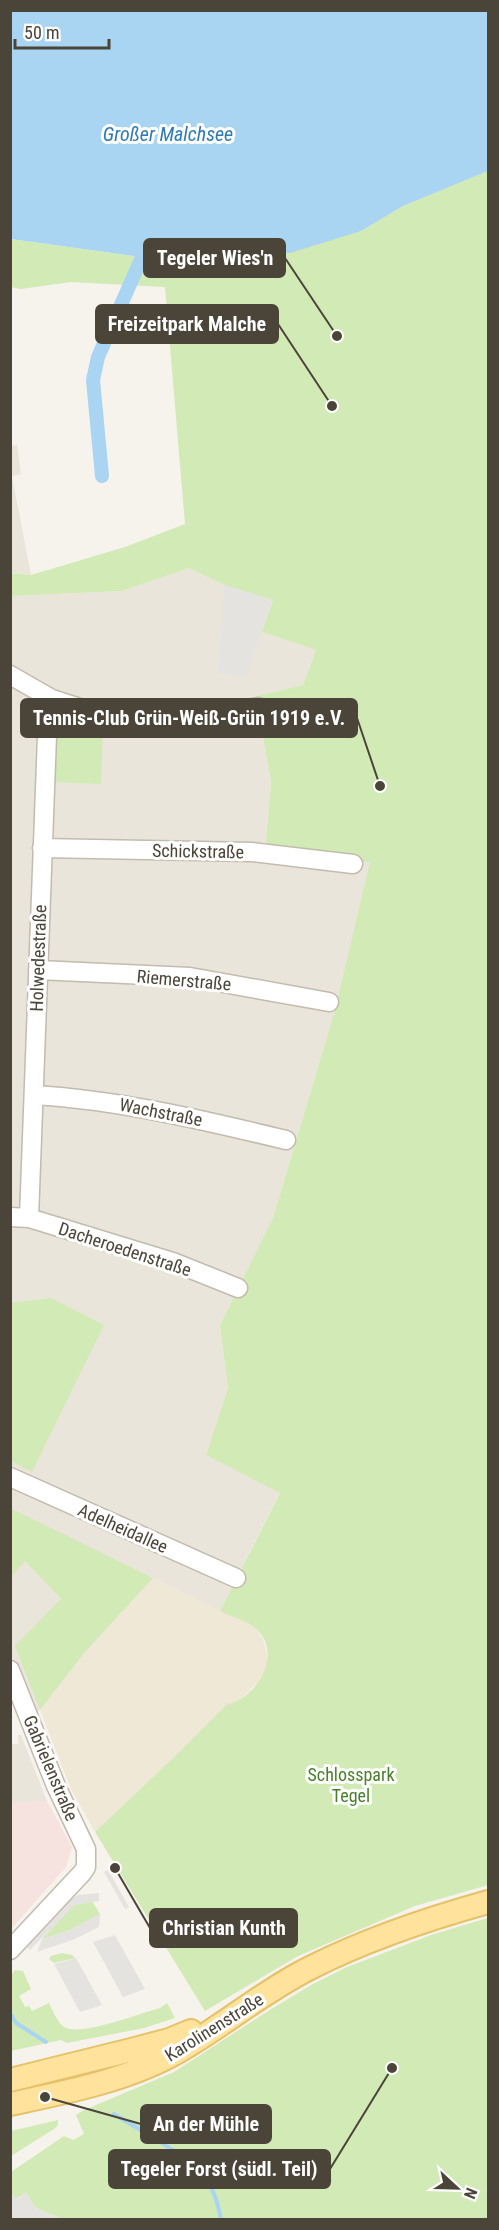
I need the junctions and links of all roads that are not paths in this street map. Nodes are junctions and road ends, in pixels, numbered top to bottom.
1 (10, 675) edge
2 (52, 699) junction
3 (258, 706) dead end
4 (42, 848) junction
5 (353, 864) dead end
6 (38, 970) junction
7 (329, 1002) dead end
8 (34, 1095) junction
9 (286, 1140) dead end
10 (10, 1217) edge
11 (29, 1218) junction
12 (238, 1288) dead end
13 (10, 1477) edge
14 (236, 1578) dead end
15 (10, 1670) edge
16 (489, 1902) edge
17 (10, 1950) edge
18 (278, 1987) junction
19 (10, 2080) edge
20 (10, 2104) edge

1 - 2 street
2 - 3 street
2 - 4 street, Holwedestraße
4 - 5 street, Schickstraße
4 - 6 street, Holwedestraße
6 - 7 street, Riemerstraße
6 - 8 street, Holwedestraße
8 - 9 street, Wachstraße
8 - 11 street, Holwedestraße
10 - 11 street, Dacheroedenstraße
11 - 12 street, Dacheroedenstraße
13 - 14 street, Adelheidallee
15 - 17 street, Gabrielenstraße
16 - 18 main road, Karolinenstraße
18 - 19 main road, Karolinenstraße
18 - 20 main road, Karolinenstraße

